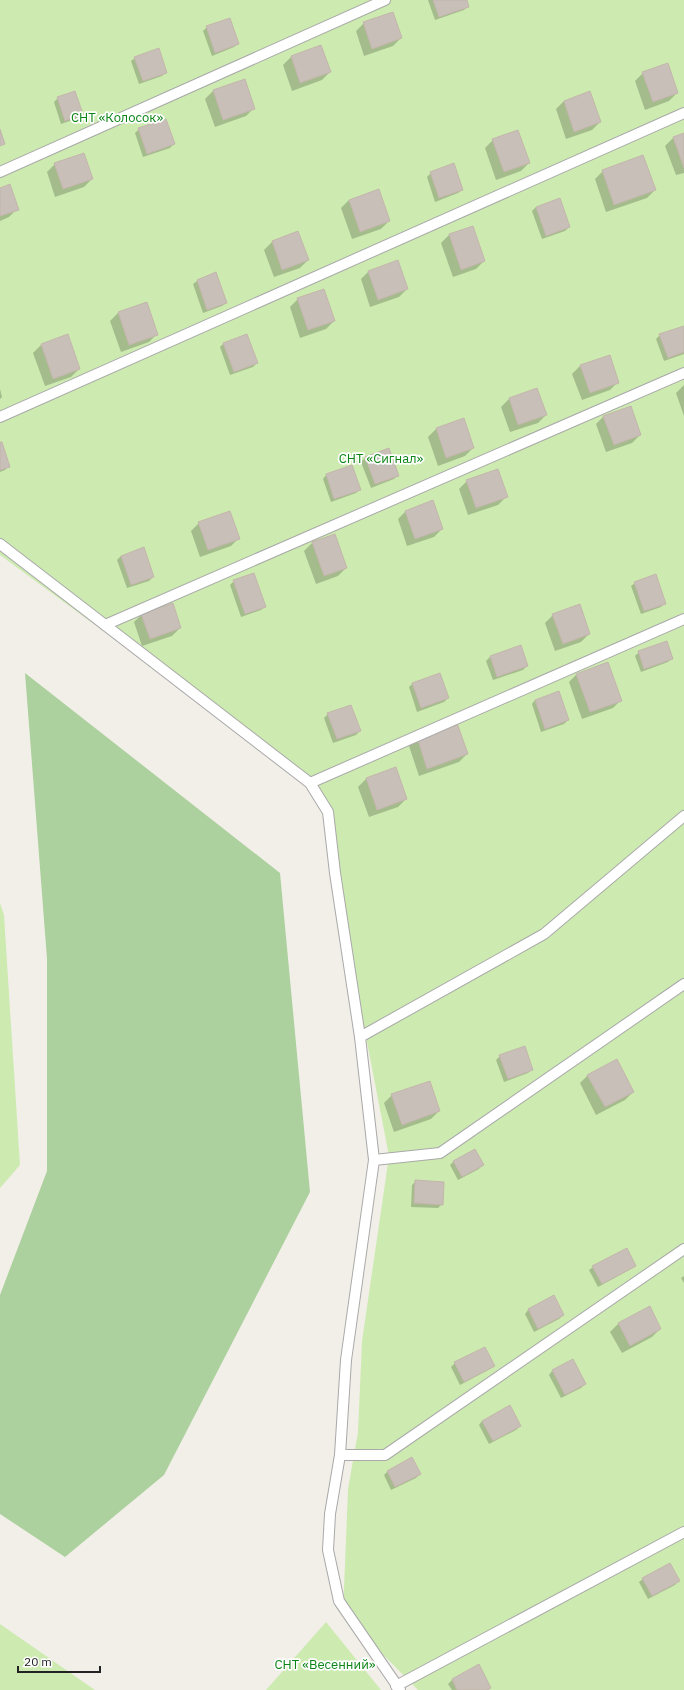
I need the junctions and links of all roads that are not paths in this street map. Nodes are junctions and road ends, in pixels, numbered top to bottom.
1 (385, 0) edge
2 (684, 113) edge
3 (0, 172) edge
4 (684, 372) edge
5 (0, 418) edge
6 (0, 544) edge
7 (684, 619) edge
8 (105, 625) junction
9 (310, 783) junction
10 (684, 816) edge
11 (684, 984) edge
12 (360, 1037) junction
13 (374, 1160) junction
14 (684, 1249) edge
15 (340, 1455) junction
16 (684, 1532) edge
17 (398, 1688) edge

1 - 3 lane
2 - 5 lane
4 - 8 lane
6 - 8 lane
7 - 9 lane
8 - 9 lane
9 - 12 lane
10 - 12 lane
11 - 13 lane
12 - 13 lane
13 - 15 lane
14 - 15 lane
15 - 17 lane
16 - 17 lane

